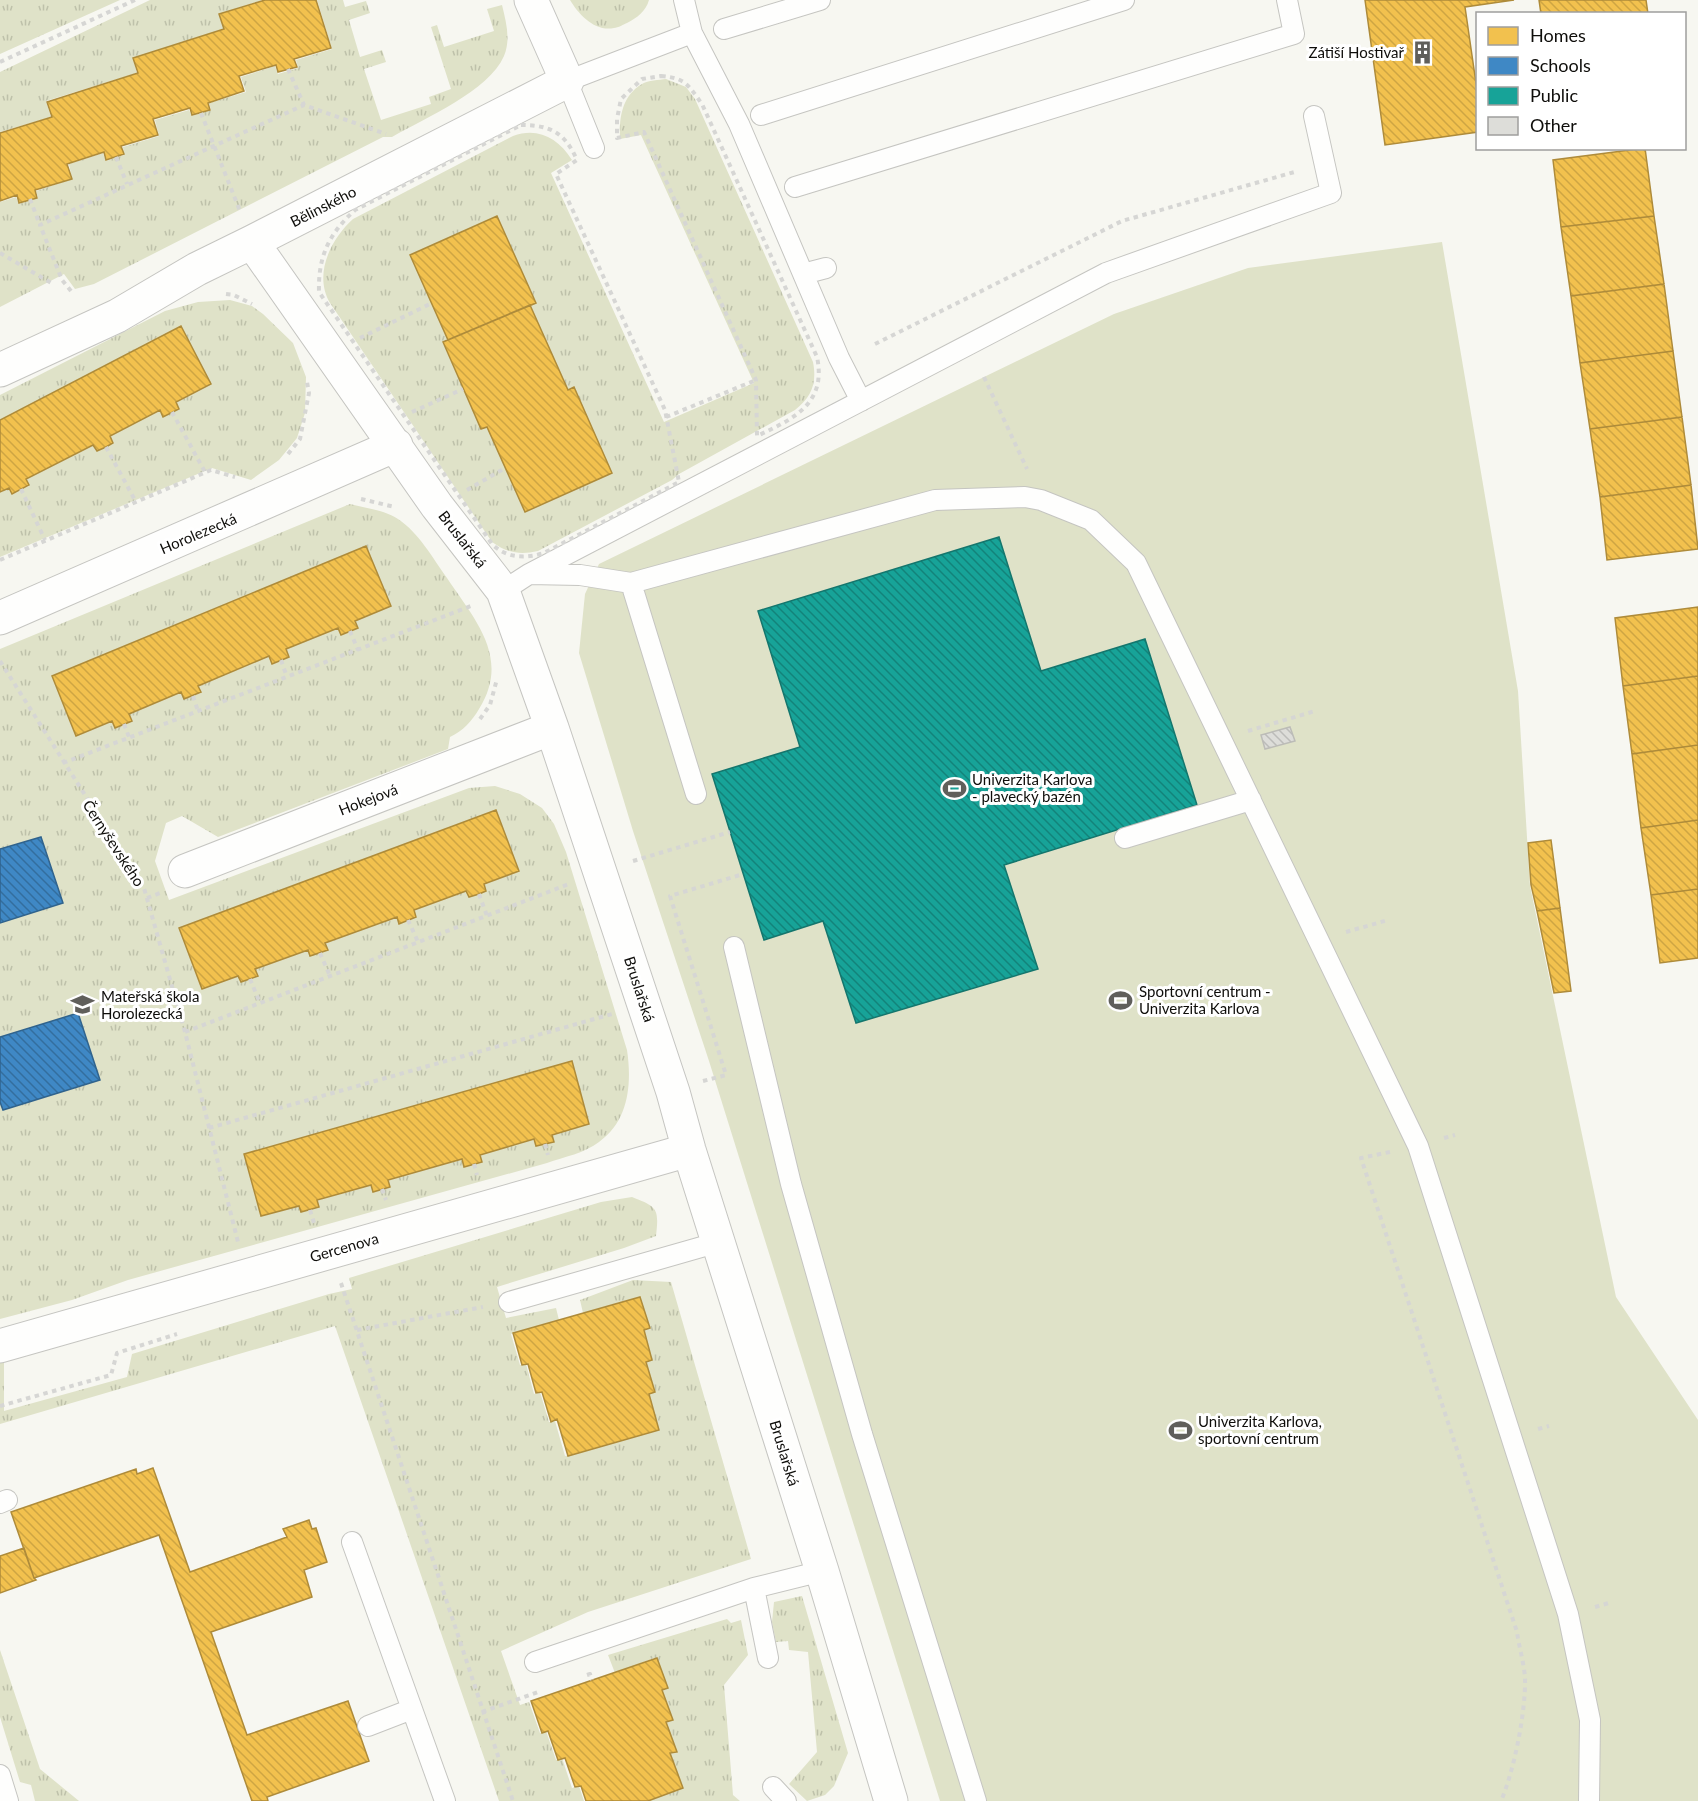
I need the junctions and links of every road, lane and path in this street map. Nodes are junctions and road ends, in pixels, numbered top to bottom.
1 (135, 0) edge
2 (531, 0) edge
3 (684, 0) edge
4 (820, 0) edge
5 (1124, 0) edge
6 (1287, 0) edge
7 (724, 29) dead end
8 (692, 33) junction
9 (0, 62) edge
10 (288, 69) dead end
11 (567, 81) junction
12 (304, 105) junction
13 (201, 113) dead end
14 (761, 115) dead end
15 (1314, 116) dead end
16 (392, 137) dead end
17 (213, 145) junction
18 (594, 148) dead end
19 (116, 157) dead end
20 (1302, 170) dead end
21 (127, 184) junction
22 (795, 187) dead end
23 (30, 200) dead end
24 (240, 212) dead end
25 (40, 225) junction
26 (252, 242) junction
27 (0, 253) edge
28 (826, 267) dead end
29 (803, 274) junction
30 (54, 284) dead end
31 (71, 291) dead end
32 (222, 294) dead end
33 (432, 303) dead end
34 (259, 307) dead end
35 (335, 316) dead end
36 (347, 334) dead end
37 (353, 342) junction
38 (875, 344) dead end
39 (0, 370) edge
40 (305, 372) dead end
41 (984, 377) dead end
42 (756, 380) junction
43 (463, 389) dead end
44 (861, 401) junction
45 (172, 412) dead end
46 (666, 417) junction
47 (399, 430) junction
48 (106, 447) dead end
49 (283, 461) dead end
50 (505, 468) dead end
51 (205, 472) junction
52 (243, 479) dead end
53 (21, 489) dead end
54 (457, 495) junction
55 (354, 498) dead end
56 (1041, 500) junction
57 (136, 502) junction
58 (403, 512) dead end
59 (45, 540) junction
60 (0, 560) edge
61 (632, 584) junction
62 (502, 590) junction
63 (0, 618) edge
64 (350, 631) dead end
65 (358, 650) junction
66 (281, 660) dead end
67 (0, 661) edge
68 (499, 671) dead end
69 (287, 677) junction
70 (193, 696) dead end
71 (198, 711) junction
72 (1315, 711) dead end
73 (124, 724) dead end
74 (474, 728) dead end
75 (552, 728) junction
76 (130, 737) junction
77 (1221, 739) junction
78 (63, 763) junction
79 (696, 794) dead end
80 (1251, 800) junction
81 (730, 832) dead end
82 (1125, 838) dead end
83 (185, 871) dead end
84 (601, 872) junction
85 (740, 875) dead end
86 (478, 894) dead end
87 (488, 916) junction
88 (408, 920) dead end
89 (1388, 920) dead end
90 (1319, 940) junction
91 (418, 942) junction
92 (734, 947) dead end
93 (320, 953) dead end
94 (330, 976) junction
95 (250, 979) dead end
96 (260, 1003) junction
97 (614, 1013) dead end
98 (184, 1032) junction
99 (703, 1082) dead end
100 (209, 1128) junction
101 (1455, 1135) dead end
102 (1419, 1146) junction
103 (689, 1150) junction
104 (719, 1242) junction
105 (331, 1251) junction
106 (241, 1252) dead end
107 (509, 1302) joint
108 (357, 1330) junction
109 (181, 1333) dead end
110 (0, 1346) edge
111 (0, 1406) edge
112 (352, 1542) dead end
113 (822, 1570) junction
114 (754, 1588) junction
115 (768, 1658) dead end
116 (535, 1662) dead end
117 (412, 1709) junction
118 (368, 1726) dead end
119 (0, 1775) edge
120 (8, 1801) edge
121 (445, 1801) edge
122 (513, 1801) edge
123 (891, 1801) edge
124 (976, 1801) edge
125 (1501, 1801) edge
126 (1589, 1801) edge

1 - 9 path
2 - 11 street
3 - 8 lane
4 - 7 lane
5 - 14 lane
6 - 22 lane
8 - 11 lane
8 - 29 lane
10 - 12 path
11 - 18 lane
11 - 26 street, Bělinského
12 - 16 path
12 - 17 path
13 - 17 path
15 - 44 lane
17 - 21 path
17 - 24 path
19 - 21 path
20 - 38 path
21 - 25 path
23 - 25 path
25 - 31 path
26 - 39 street, Bělinského
26 - 47 street, Bruslařská
27 - 30 path
28 - 29 lane
29 - 44 lane
32 - 34 path
33 - 37 path
35 - 46 path
36 - 37 path
37 - 47 path
40 - 49 path
41 - 56 path
42 - 42 path
42 - 46 path
43 - 47 path
44 - 62 lane
45 - 51 path
46 - 54 path
47 - 54 path
47 - 62 street, Bruslařská
47 - 63 street, Horolezecká
48 - 57 path
50 - 54 path
51 - 52 path
51 - 57 path
53 - 59 path
55 - 58 path
56 - 61 lane
56 - 77 lane
57 - 59 path
59 - 60 path
61 - 62 lane
61 - 79 lane
62 - 65 path
62 - 75 street, Bruslařská
64 - 65 path
65 - 69 path
66 - 69 path
67 - 78 path, Černyševského
68 - 74 path
69 - 71 path
70 - 71 path
71 - 76 path
72 - 77 path
73 - 76 path
75 - 83 street, Hokejová
75 - 84 street, Bruslařská
76 - 78 path
77 - 80 lane
78 - 98 path, Černyševského
80 - 82 lane
80 - 90 lane
81 - 84 path
84 - 87 path
84 - 103 street, Bruslařská
85 - 99 path
86 - 87 path
87 - 91 path
88 - 91 path
89 - 90 path
90 - 102 lane
91 - 94 path
92 - 124 lane
93 - 94 path
94 - 96 path
95 - 96 path
96 - 98 path
97 - 100 path
98 - 100 path, Černyševského
100 - 106 path, Černyševského
101 - 102 path
102 - 125 path
102 - 126 lane
103 - 104 street, Bruslařská
103 - 105 street, Gercenova
104 - 107 lane
104 - 113 street, Bruslařská
105 - 108 path
105 - 110 street, Gercenova
107 - 108 path
108 - 122 path
109 - 111 path
112 - 117 lane
113 - 114 lane
113 - 123 street, Bruslařská
114 - 115 lane
114 - 116 lane
117 - 118 lane
117 - 121 lane
119 - 120 lane

